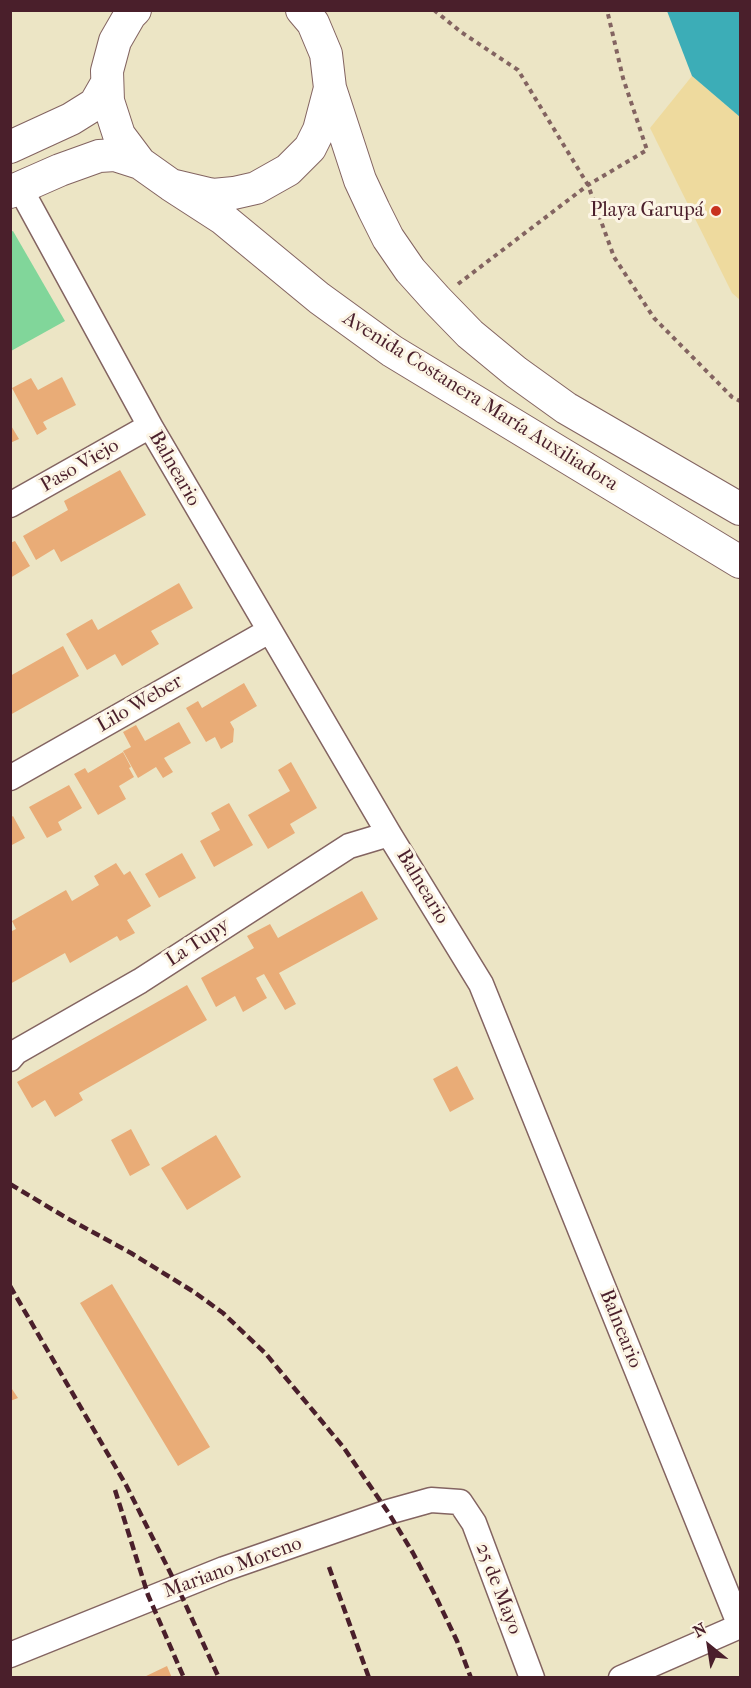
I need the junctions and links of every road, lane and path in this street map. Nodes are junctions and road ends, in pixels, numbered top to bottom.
1 (135, 10) edge
2 (302, 10) edge
3 (434, 10) edge
4 (607, 10) edge
5 (107, 83) junction
6 (330, 88) junction
7 (10, 147) edge
8 (140, 163) junction
9 (171, 184) junction
10 (588, 185) junction
11 (15, 190) edge
12 (437, 300) junction
13 (741, 401) edge
14 (150, 426) junction
15 (10, 505) edge
16 (741, 509) edge
17 (741, 562) edge
18 (269, 631) junction
19 (10, 778) edge
20 (389, 834) junction
21 (12, 1051) edge
22 (460, 1502) joint
23 (741, 1626) edge
24 (10, 1655) edge
25 (532, 1677) edge
26 (621, 1677) edge

1 - 5 main road
2 - 6 main road
3 - 10 path
4 - 10 path
5 - 7 main road
5 - 8 main road
6 - 9 main road
6 - 12 main road, Avenida Costanera María Auxiliadora
8 - 9 main road, Avenida Costanera María Auxiliadora
8 - 11 main road
9 - 17 main road, Avenida Costanera María Auxiliadora
10 - 12 path
10 - 13 path
11 - 14 street, Balneario
12 - 16 main road, Avenida Costanera María Auxiliadora
14 - 15 street, Paso Viejo
14 - 18 street, Balneario
18 - 19 street, Lilo Weber
18 - 20 street, Balneario
20 - 21 street, La Tupy
20 - 23 street, Balneario
22 - 24 street, Mariano Moreno
22 - 25 street, 25 de Mayo
23 - 26 street

